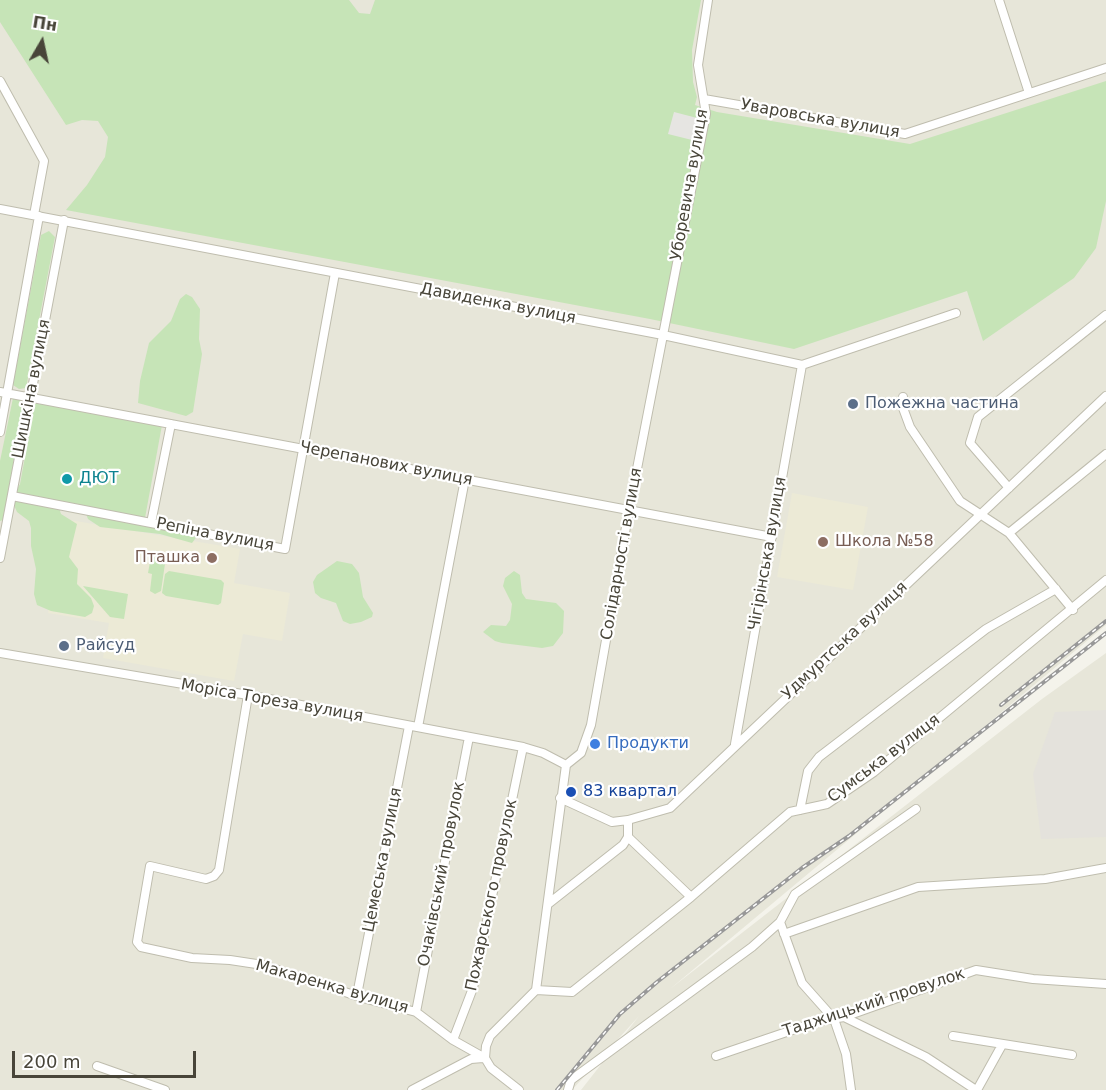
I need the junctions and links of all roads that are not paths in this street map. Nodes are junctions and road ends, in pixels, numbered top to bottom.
1 (708, 0) edge
2 (999, 0) edge
3 (1106, 68) edge
4 (0, 81) edge
5 (1029, 93) junction
6 (704, 99) junction
7 (0, 208) edge
8 (37, 215) junction
9 (64, 220) junction
10 (335, 273) junction
11 (956, 313) dead end
12 (1106, 315) edge
13 (663, 335) junction
14 (802, 365) junction
15 (3, 393) edge
16 (1106, 396) edge
17 (903, 397) dead end
18 (31, 398) junction
19 (171, 424) junction
20 (0, 432) edge
21 (304, 448) junction
22 (1106, 454) edge
23 (465, 479) junction
24 (1009, 488) junction
25 (12, 496) junction
26 (629, 510) junction
27 (980, 515) junction
28 (151, 523) junction
29 (3, 526) edge
30 (1009, 532) junction
31 (772, 537) junction
32 (0, 558) edge
33 (1106, 580) edge
34 (1056, 589) junction
35 (1073, 610) junction
36 (0, 653) edge
37 (248, 695) junction
38 (409, 726) junction
39 (418, 727) junction
40 (469, 737) junction
41 (735, 744) junction
42 (523, 747) junction
43 (566, 765) junction
44 (560, 798) junction
45 (916, 809) dead end
46 (800, 810) junction
47 (628, 820) junction
48 (628, 837) junction
49 (1106, 868) edge
50 (691, 897) junction
51 (548, 904) junction
52 (780, 922) junction
53 (784, 934) junction
54 (1106, 984) edge
55 (536, 990) junction
56 (357, 994) junction
57 (416, 1012) junction
58 (844, 1017) junction
59 (834, 1019) junction
60 (953, 1036) dead end
61 (453, 1040) junction
62 (1002, 1045) junction
63 (1072, 1055) dead end
64 (716, 1056) dead end
65 (485, 1058) junction
66 (97, 1066) dead end
67 (165, 1090) edge
68 (412, 1090) edge
69 (519, 1090) edge
70 (568, 1090) edge
71 (851, 1090) edge
72 (976, 1090) edge

1 - 6 street, Уборевича вулиця
2 - 5 street
3 - 5 street, Уваровська вулиця
4 - 8 street
5 - 6 street, Уваровська вулиця
6 - 13 street, Уборевича вулиця
7 - 8 street, Давиденка вулиця
8 - 9 street, Давиденка вулиця
8 - 15 street
9 - 10 street, Давиденка вулиця
9 - 18 street, Шишкiна вулиця
10 - 13 street, Давиденка вулиця
10 - 21 street, Репiна вулиця
11 - 14 street
12 - 24 street
13 - 14 street, Давиденка вулиця
13 - 26 street, Солідарності вулиця
14 - 31 street, Чiгiрiнська вулиця
15 - 18 street, Черепанових вулиця
15 - 20 street
16 - 24 street, Удмуртська вулиця
17 - 27 street
18 - 19 street, Черепанових вулиця
18 - 25 street, Шишкiна вулиця
19 - 21 street, Черепанових вулиця
19 - 28 street
21 - 23 street, Черепанових вулиця
21 - 28 street, Репiна вулиця
22 - 30 street
23 - 26 street, Черепанових вулиця
23 - 39 street
24 - 27 street, Удмуртська вулиця
25 - 28 street, Репiна вулиця
25 - 29 street, Шишкiна вулиця
26 - 31 street, Черепанових вулиця
26 - 43 street, Солідарності вулиця
27 - 30 street
27 - 41 street, Удмуртська вулиця
29 - 32 street, Шишкiна вулиця
30 - 34 street
31 - 41 street, Чiгiрiнська вулиця
33 - 35 street, Сумська вулиця
34 - 35 street
34 - 46 street
35 - 46 street, Сумська вулиця
36 - 37 street, Моріса Тореза вулиця
37 - 38 street, Моріса Тореза вулиця
37 - 56 street, Макаренка вулиця
38 - 39 street, Моріса Тореза вулиця
38 - 56 street, Цемеська вулиця
39 - 40 street, Моріса Тореза вулиця
40 - 42 street, Моріса Тореза вулиця
40 - 57 street, Очакiвський провулок
41 - 47 street, Удмуртська вулиця
42 - 43 street, Моріса Тореза вулиця
42 - 61 street, Пожарського провулок
43 - 44 street, Солідарності вулиця
44 - 47 street, Удмуртська вулиця
44 - 51 street, Солідарності вулиця
45 - 52 street
46 - 50 street, Сумська вулиця
47 - 48 street
48 - 50 street
48 - 51 street
49 - 53 street
50 - 55 street, Сумська вулиця
51 - 55 street, Солідарності вулиця
52 - 53 street
52 - 70 street
53 - 59 street
54 - 58 street, Таджицький провулок
55 - 65 street
56 - 57 street, Макаренка вулиця
57 - 61 street, Макаренка вулиця
58 - 59 street, Таджицький провулок
58 - 72 street
59 - 64 street, Таджицький провулок
59 - 71 street
60 - 62 street
61 - 65 street, Макаренка вулиця
62 - 63 street
62 - 72 street
65 - 68 street
65 - 69 street
66 - 67 street

